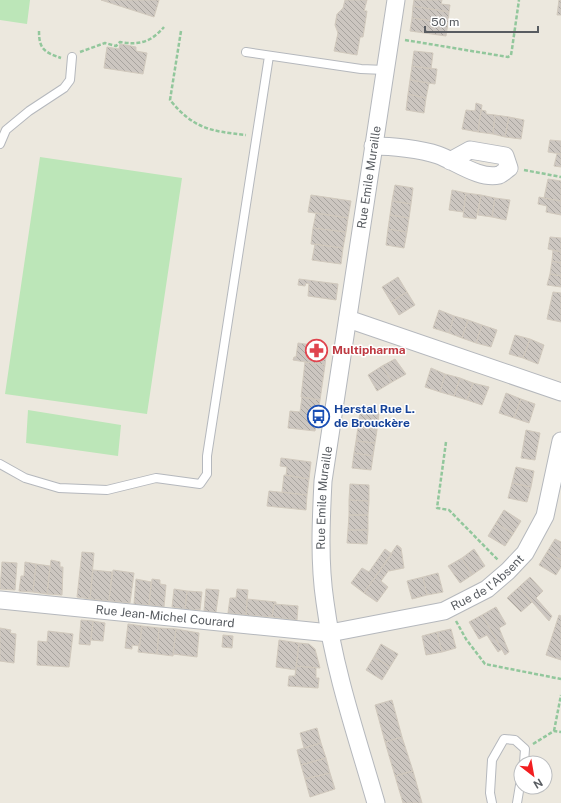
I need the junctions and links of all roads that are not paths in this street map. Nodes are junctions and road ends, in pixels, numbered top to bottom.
1 (396, 0) edge
2 (246, 52) dead end
3 (269, 56) junction
4 (72, 57) road end
5 (385, 70) junction
6 (0, 144) edge
7 (373, 146) junction
8 (450, 160) junction
9 (348, 319) junction
10 (561, 392) edge
11 (561, 441) edge
12 (0, 464) edge
13 (0, 600) edge
14 (330, 633) junction
15 (525, 755) edge
16 (376, 803) edge
17 (492, 803) edge

1 - 5 street, Rue Emile Muraille
2 - 3 lane
3 - 5 lane
3 - 12 lane
4 - 6 lane
5 - 7 street, Rue Emile Muraille
7 - 8 street
7 - 9 street, Rue Emile Muraille
8 - 8 street
9 - 10 street
9 - 14 street, Rue Emile Muraille
11 - 14 street, Rue de l'Absent
13 - 14 street, Rue Jean-Michel Courard
14 - 16 street, Rue Emile Muraille
15 - 17 lane

